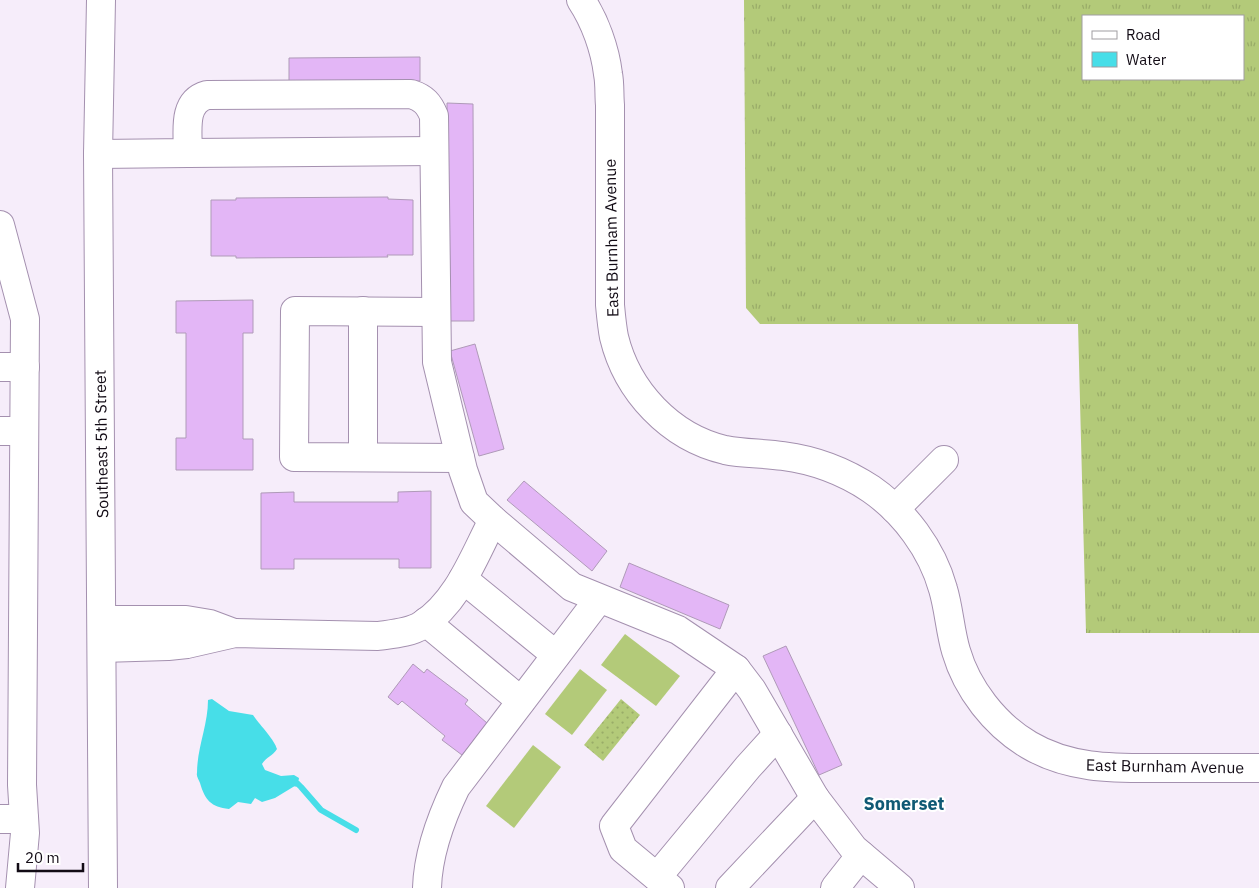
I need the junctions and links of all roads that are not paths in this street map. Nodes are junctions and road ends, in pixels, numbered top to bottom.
1 (101, 0) edge
2 (581, 0) edge
3 (434, 151) junction
4 (188, 152) junction
5 (98, 154) junction
6 (0, 224) edge
7 (363, 311) junction
8 (436, 312) junction
9 (12, 367) edge
10 (12, 431) edge
11 (364, 457) junction
12 (460, 458) junction
13 (944, 460) dead end
14 (895, 509) junction
15 (493, 520) junction
16 (463, 579) junction
17 (599, 599) junction
18 (102, 620) junction
19 (426, 622) junction
20 (235, 633) junction
21 (102, 648) junction
22 (556, 655) junction
23 (736, 669) junction
24 (522, 701) junction
25 (778, 734) junction
26 (1259, 768) edge
27 (815, 798) junction
28 (12, 819) edge
29 (861, 855) junction
30 (663, 883) edge
31 (20, 888) edge
32 (103, 888) edge
33 (427, 888) edge
34 (730, 888) edge
35 (835, 888) edge
36 (900, 888) edge

1 - 5 street, Southeast 5th Street
2 - 14 street, East Burnham Avenue
3 - 4 street
3 - 4 street
3 - 8 street
4 - 5 street
5 - 18 street, Southeast 5th Street
6 - 9 street
7 - 8 street
7 - 11 street
7 - 11 street
8 - 12 street
9 - 10 street
10 - 28 street
11 - 12 street
12 - 15 street
13 - 14 street
14 - 26 street, East Burnham Avenue
15 - 16 street
15 - 17 street
16 - 19 street
16 - 22 street
17 - 22 street
17 - 23 street
18 - 20 street
18 - 21 street, Southeast 5th Street
19 - 20 street
19 - 24 street
20 - 21 street
21 - 32 street, Southeast 5th Street
22 - 24 street
23 - 25 street
23 - 30 street
24 - 33 street
25 - 27 street
25 - 30 street
27 - 29 street
27 - 34 street
28 - 31 street
29 - 35 street
29 - 36 street

